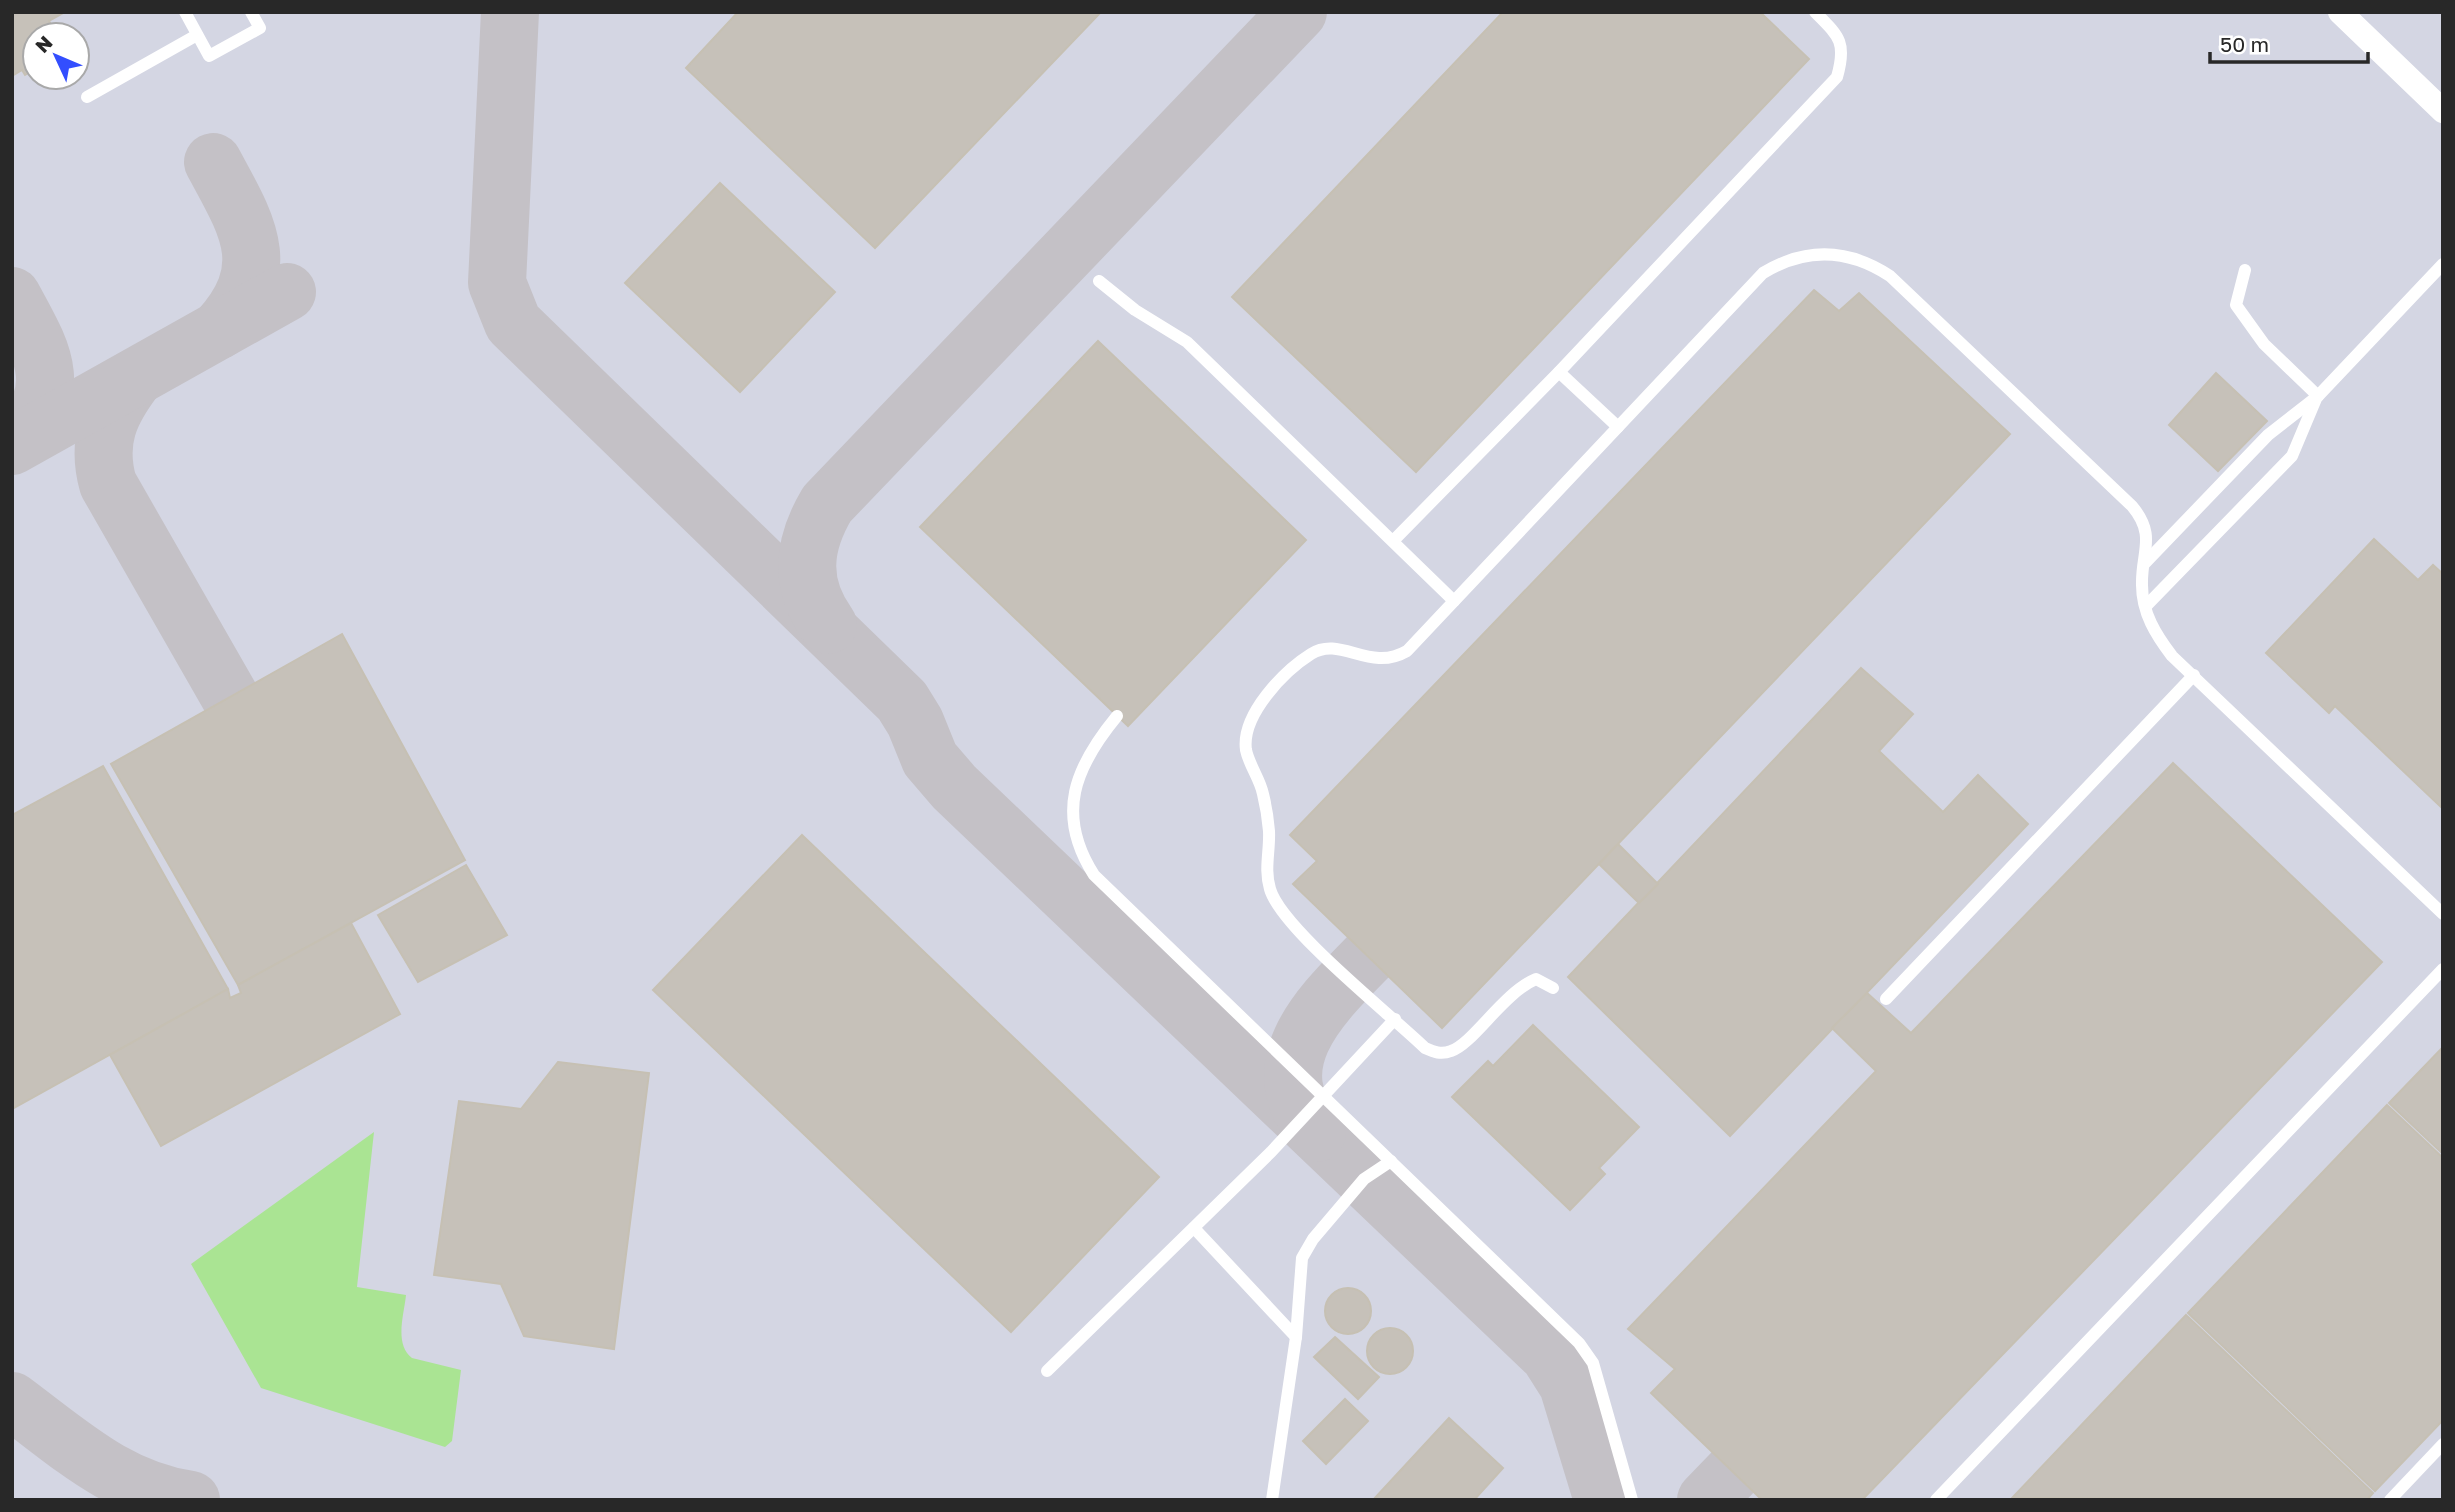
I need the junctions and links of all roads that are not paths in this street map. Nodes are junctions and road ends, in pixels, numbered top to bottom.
1 (185, 12) edge
2 (251, 12) edge
3 (1815, 12) edge
4 (2340, 12) edge
5 (197, 35) junction
6 (87, 97) dead end
7 (2443, 111) edge
8 (2443, 264) edge
9 (2245, 270) dead end
10 (1099, 281) dead end
11 (1559, 372) junction
12 (2318, 396) junction
13 (1618, 427) junction
14 (1394, 540) junction
15 (2144, 565) junction
16 (1454, 601) junction
17 (2146, 606) junction
18 (2194, 676) junction
19 (1118, 716) dead end
20 (2443, 914) edge
21 (2443, 969) edge
22 (1553, 988) dead end
23 (1886, 999) dead end
24 (1395, 1019) junction
25 (1321, 1097) junction
26 (1391, 1161) junction
27 (1194, 1228) junction
28 (1296, 1337) junction
29 (1047, 1371) dead end
30 (2443, 1444) edge
31 (1272, 1500) edge
32 (1632, 1500) edge
33 (1936, 1500) edge
34 (2390, 1500) edge

1 - 5 lane
2 - 5 lane
3 - 11 lane
4 - 7 street
5 - 6 lane
8 - 12 lane
9 - 12 lane
10 - 14 lane
11 - 13 lane
11 - 14 lane
12 - 15 lane
12 - 17 lane
13 - 15 lane
13 - 16 lane
14 - 16 lane
15 - 17 lane
16 - 24 lane
17 - 18 lane
18 - 20 lane
18 - 23 lane
19 - 25 lane
21 - 33 lane
22 - 24 lane
24 - 25 lane
25 - 26 lane
25 - 27 lane
26 - 28 lane
26 - 32 lane
27 - 28 lane
27 - 29 lane
28 - 31 lane
30 - 34 lane

